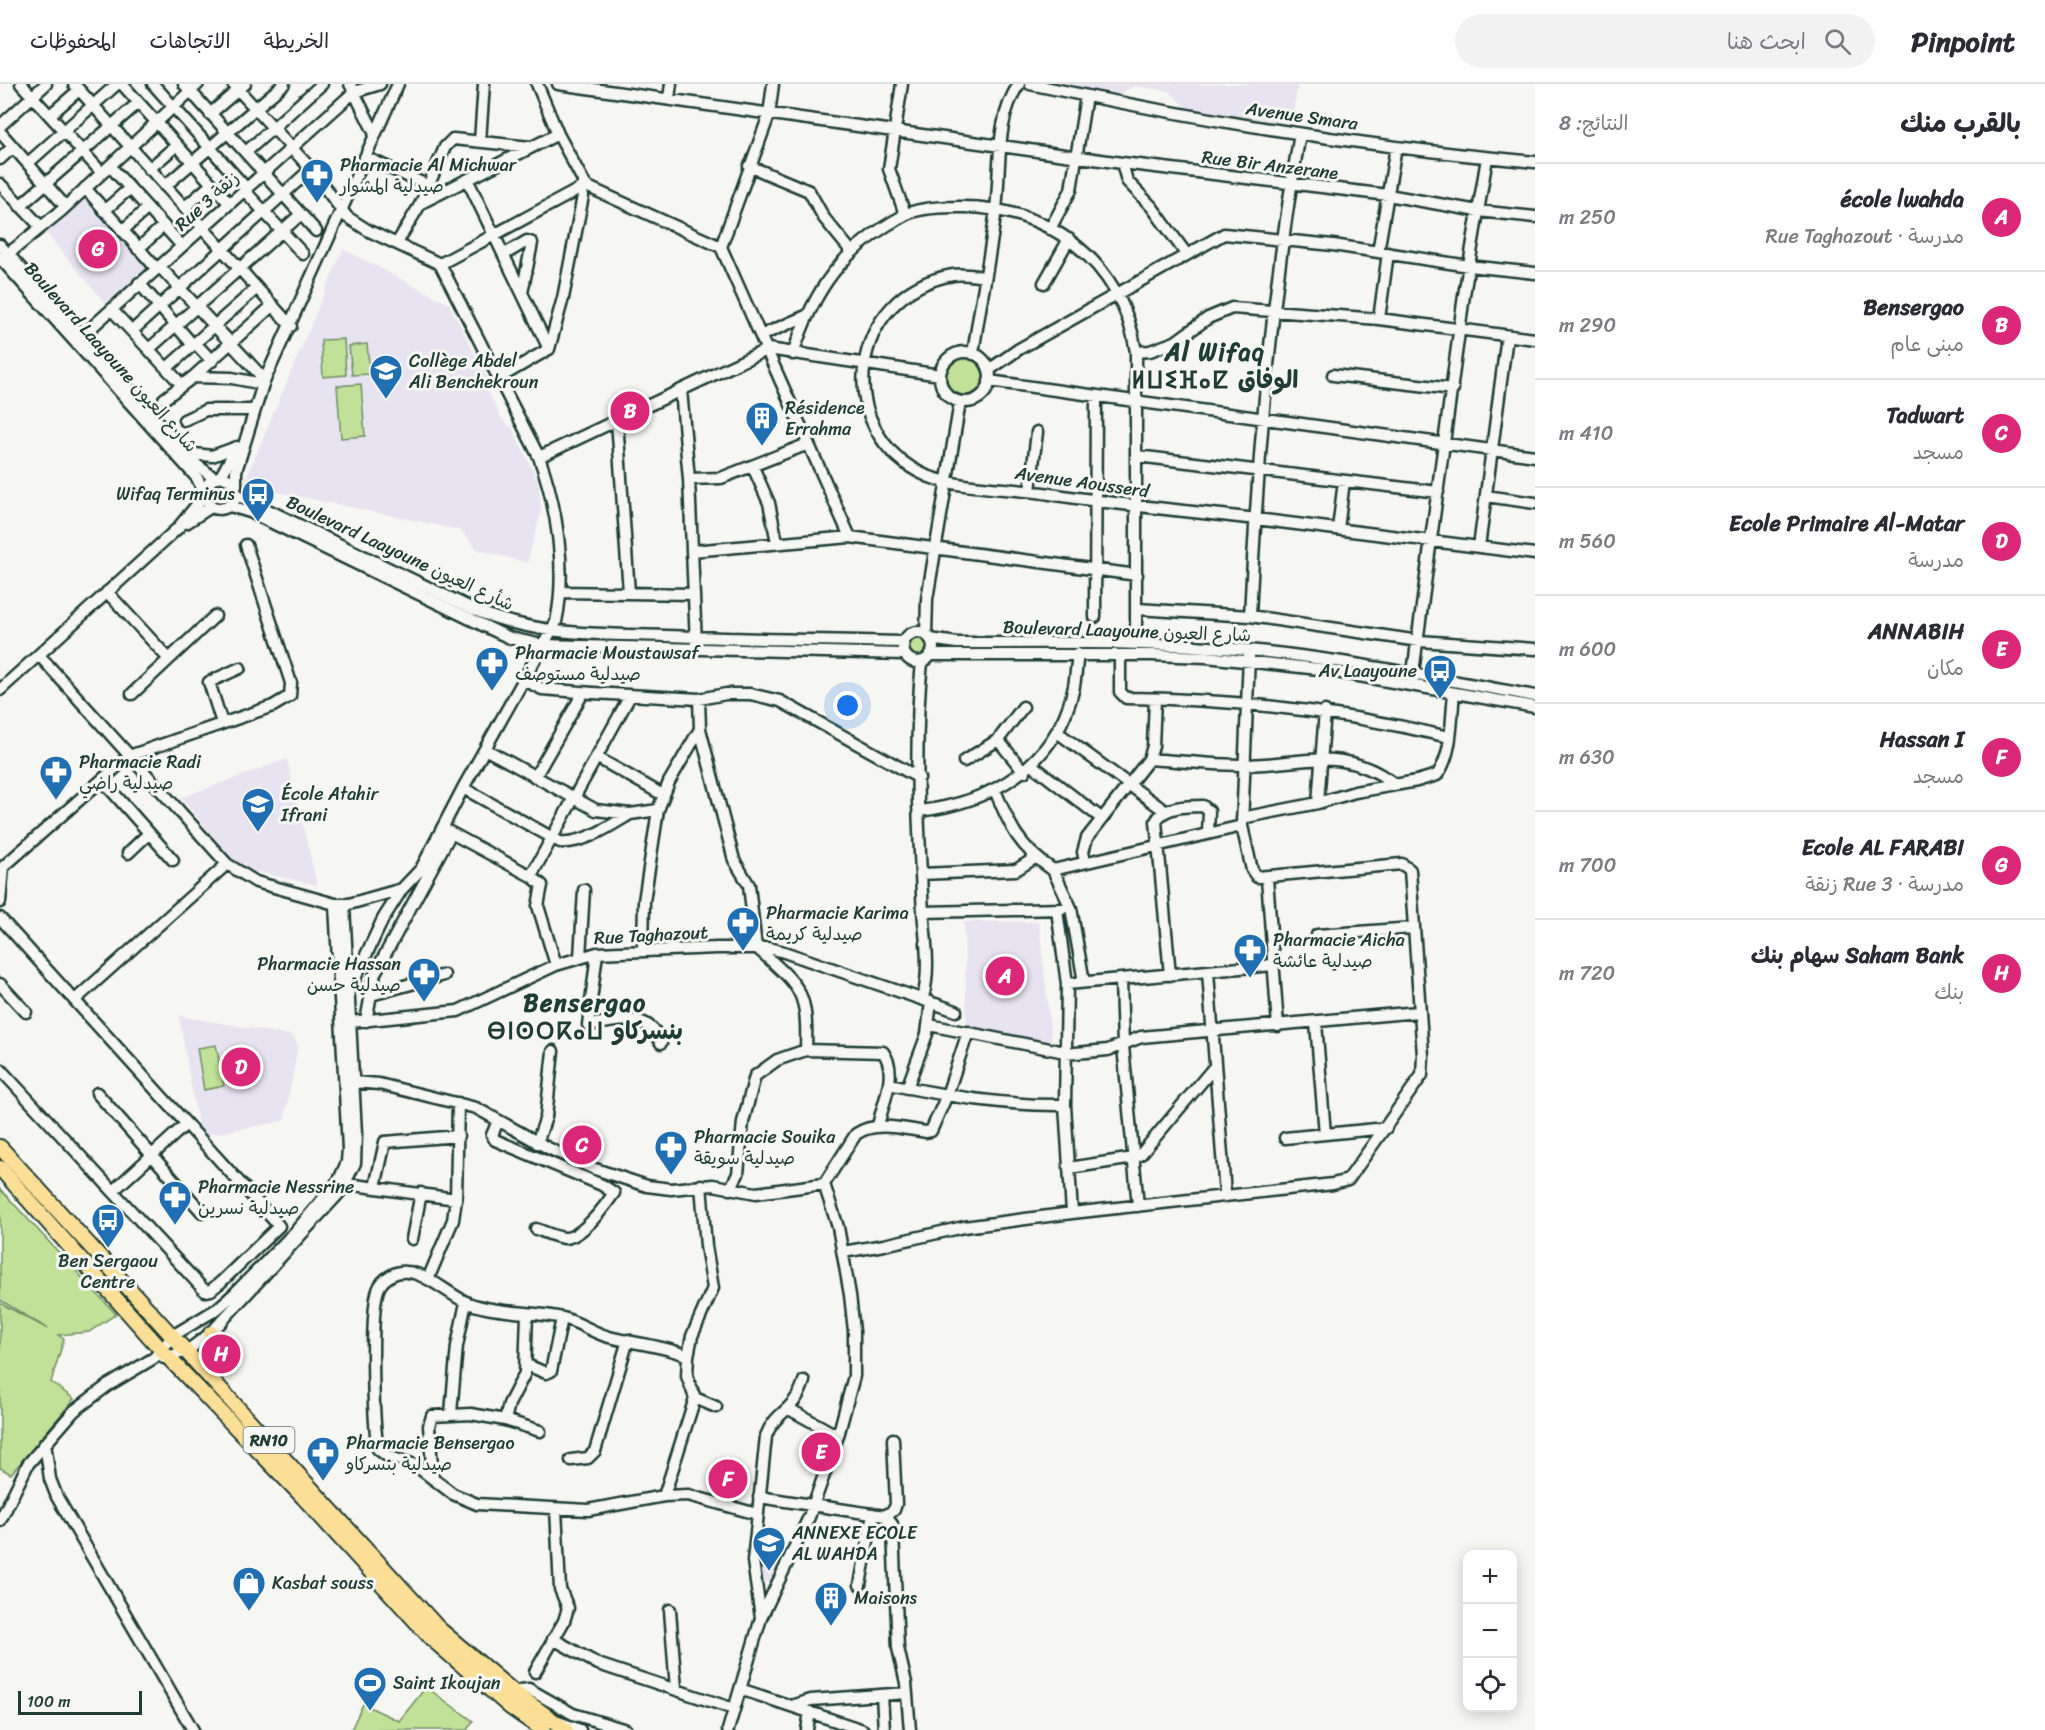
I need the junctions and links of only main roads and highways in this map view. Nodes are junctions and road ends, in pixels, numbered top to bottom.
1 (0, 1147) edge
2 (0, 1168) edge
3 (211, 1333) road end
4 (212, 1376) junction
5 (547, 1725) edge
6 (566, 1730) edge

1 - 4 main road, RN10
2 - 5 main road, RN10
3 - 4 main road
4 - 5 main road, RN10
5 - 6 main road, RN10

